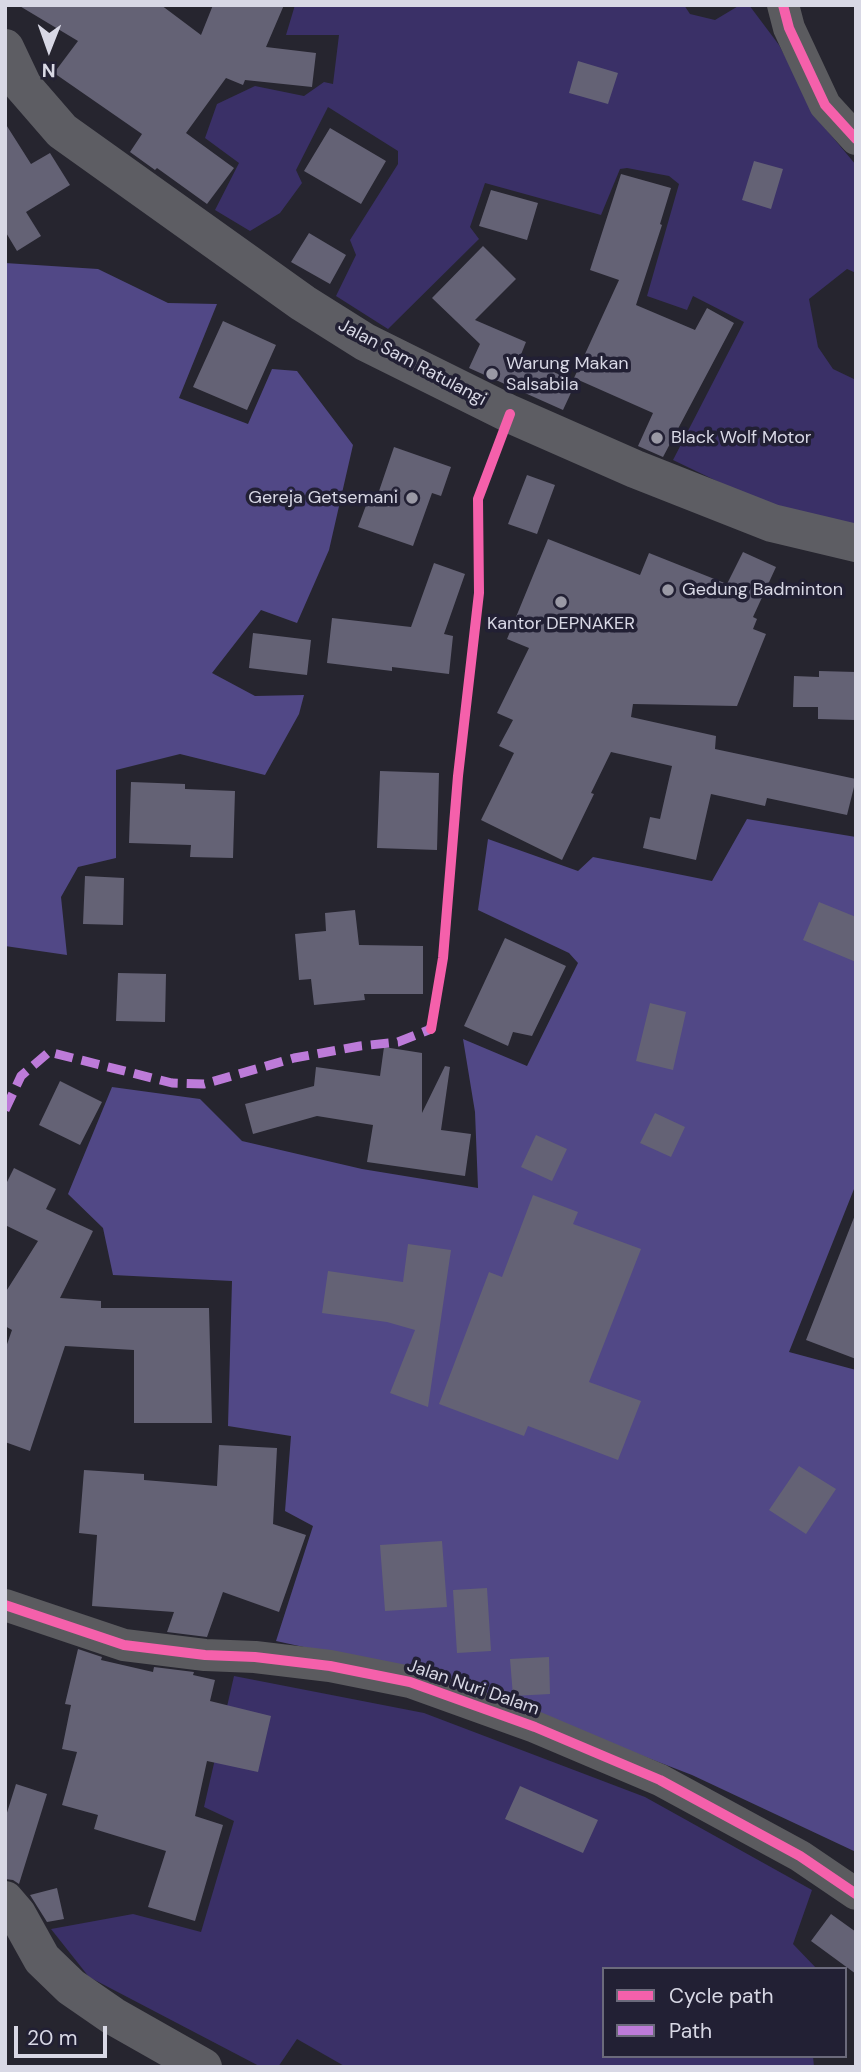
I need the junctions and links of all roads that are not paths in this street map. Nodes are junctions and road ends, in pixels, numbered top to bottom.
1 (783, 5) edge
2 (5, 48) edge
3 (856, 139) edge
4 (856, 543) edge
5 (5, 1605) edge
6 (856, 1894) edge
7 (5, 1900) edge
8 (203, 2067) edge

1 - 3 street
2 - 4 main road, Jalan Sam Ratulangi
5 - 6 street, Jalan Nuri Dalam
7 - 8 main road

